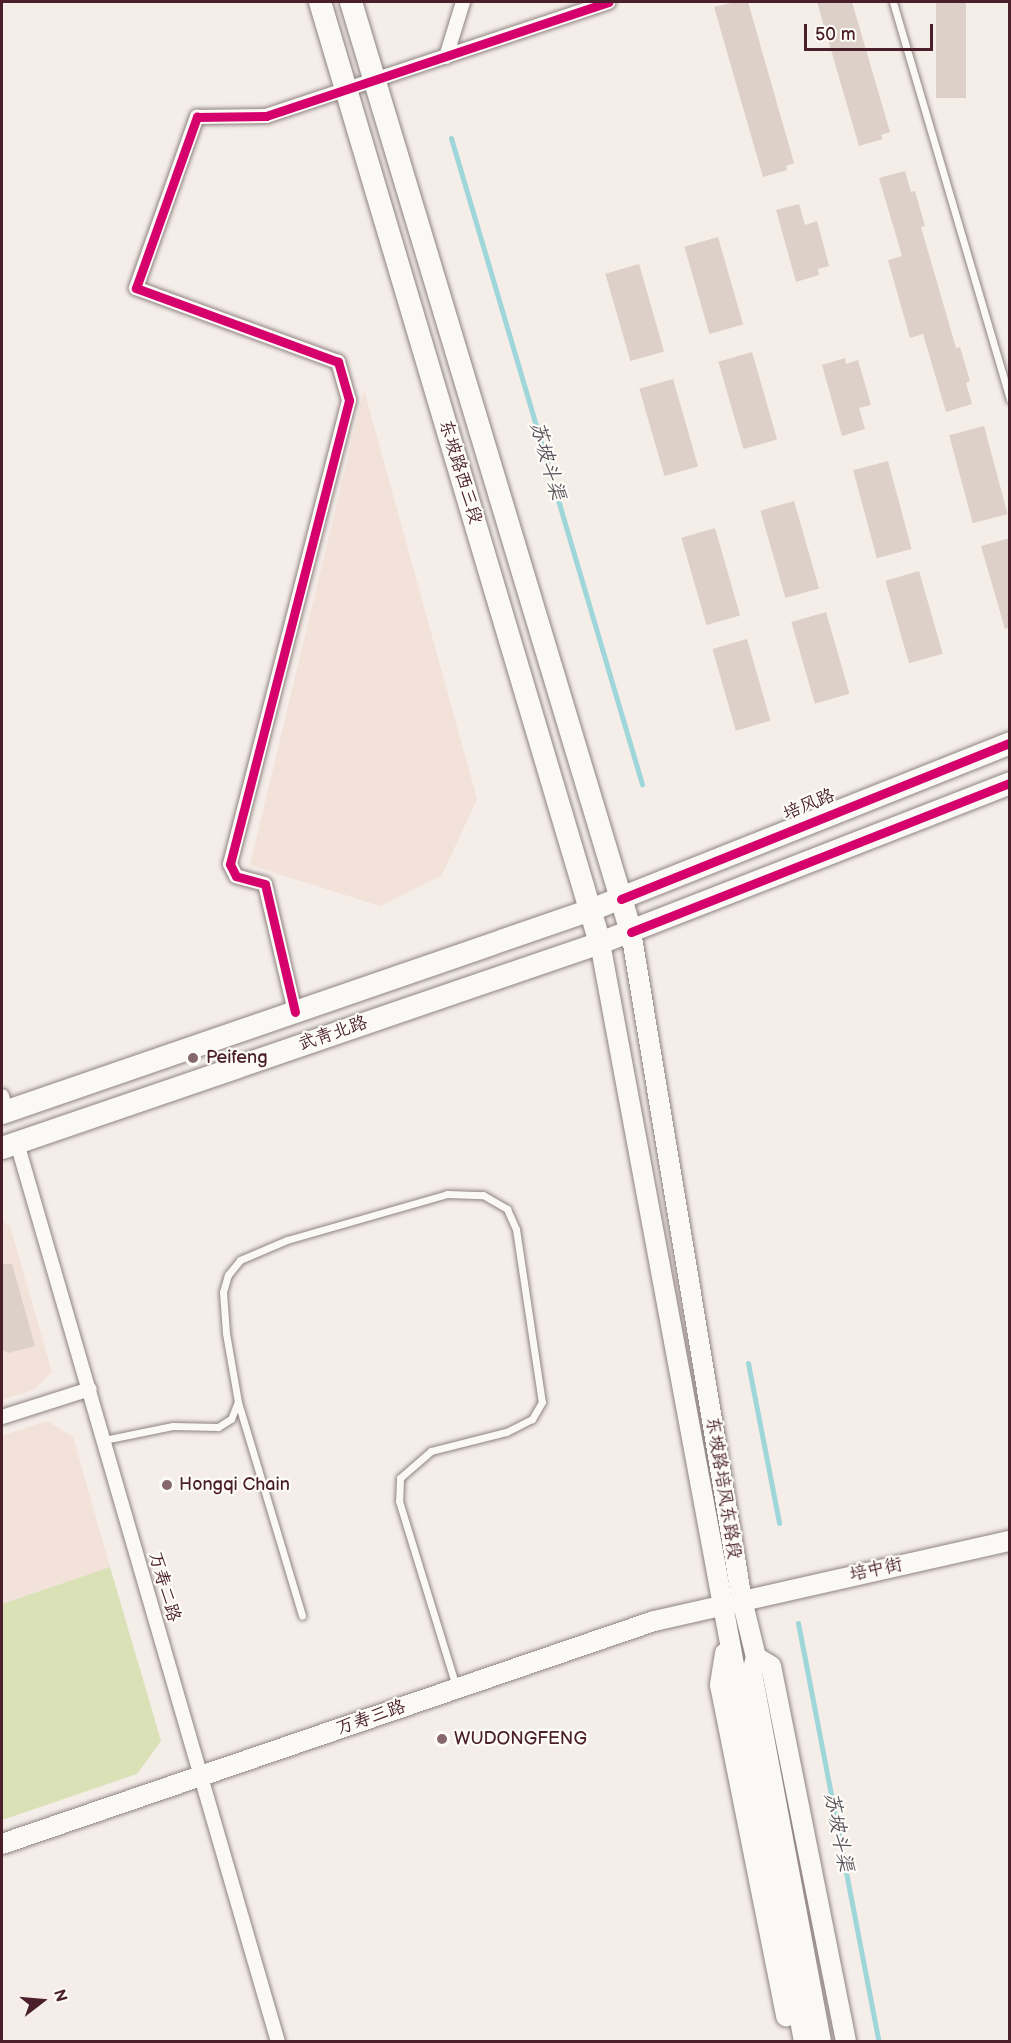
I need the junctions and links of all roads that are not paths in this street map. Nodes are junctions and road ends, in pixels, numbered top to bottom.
1 (320, 2) edge
2 (351, 2) edge
3 (463, 2) edge
4 (609, 2) edge
5 (893, 2) edge
6 (446, 57) junction
7 (374, 82) junction
8 (346, 92) junction
9 (1010, 399) edge
10 (1010, 743) edge
11 (1010, 783) edge
12 (621, 898) junction
13 (591, 910) junction
14 (631, 932) junction
15 (600, 943) junction
16 (295, 1012) junction
17 (3, 1107) edge
18 (9, 1145) edge
19 (90, 1389) junction
20 (238, 1402) junction
21 (2, 1418) edge
22 (104, 1440) junction
23 (1010, 1541) edge
24 (742, 1600) junction
25 (721, 1604) junction
26 (302, 1616) dead end
27 (727, 1639) junction
28 (756, 1657) junction
29 (457, 1689) junction
30 (200, 1778) junction
31 (2, 1844) edge
32 (278, 2042) edge
33 (791, 2042) edge
34 (804, 2042) edge
35 (821, 2042) edge
36 (846, 2042) edge

1 - 8 main road, 东坡路西三段
2 - 7 main road, 东坡路西三段
3 - 6 street
4 - 6 street
5 - 9 lane
6 - 7 street
7 - 8 street
7 - 12 main road, 东坡路西三段
8 - 13 main road, 东坡路西三段
8 - 16 street
10 - 12 main road, 培风路
11 - 14 main road
12 - 13 main road, 武青北路
12 - 14 main road, 东坡路西三段
13 - 15 main road, 东坡路西三段
13 - 16 main road, 武青北路
14 - 15 main road, 武青北路
14 - 24 main road, 东坡路培风东路段
15 - 18 main road, 武青北路
15 - 25 main road, 东坡路培风东路段
16 - 17 main road, 武青北路
18 - 19 street, 万寿二路
19 - 21 street
19 - 22 street, 万寿二路
20 - 22 lane
20 - 26 lane
20 - 29 lane
22 - 30 street, 万寿二路
23 - 24 main road, 培中街
24 - 25 main road, 万寿三路
24 - 28 main road, 东坡路培风东路段
25 - 27 main road, 东坡路培风东路段
25 - 29 main road, 万寿三路
27 - 33 main road
27 - 34 main road, 东坡路培风东路段
28 - 35 main road, 东坡路培风东路段
28 - 36 main road
29 - 30 main road, 万寿三路
30 - 31 main road, 万寿三路
30 - 32 street, 万寿二路

